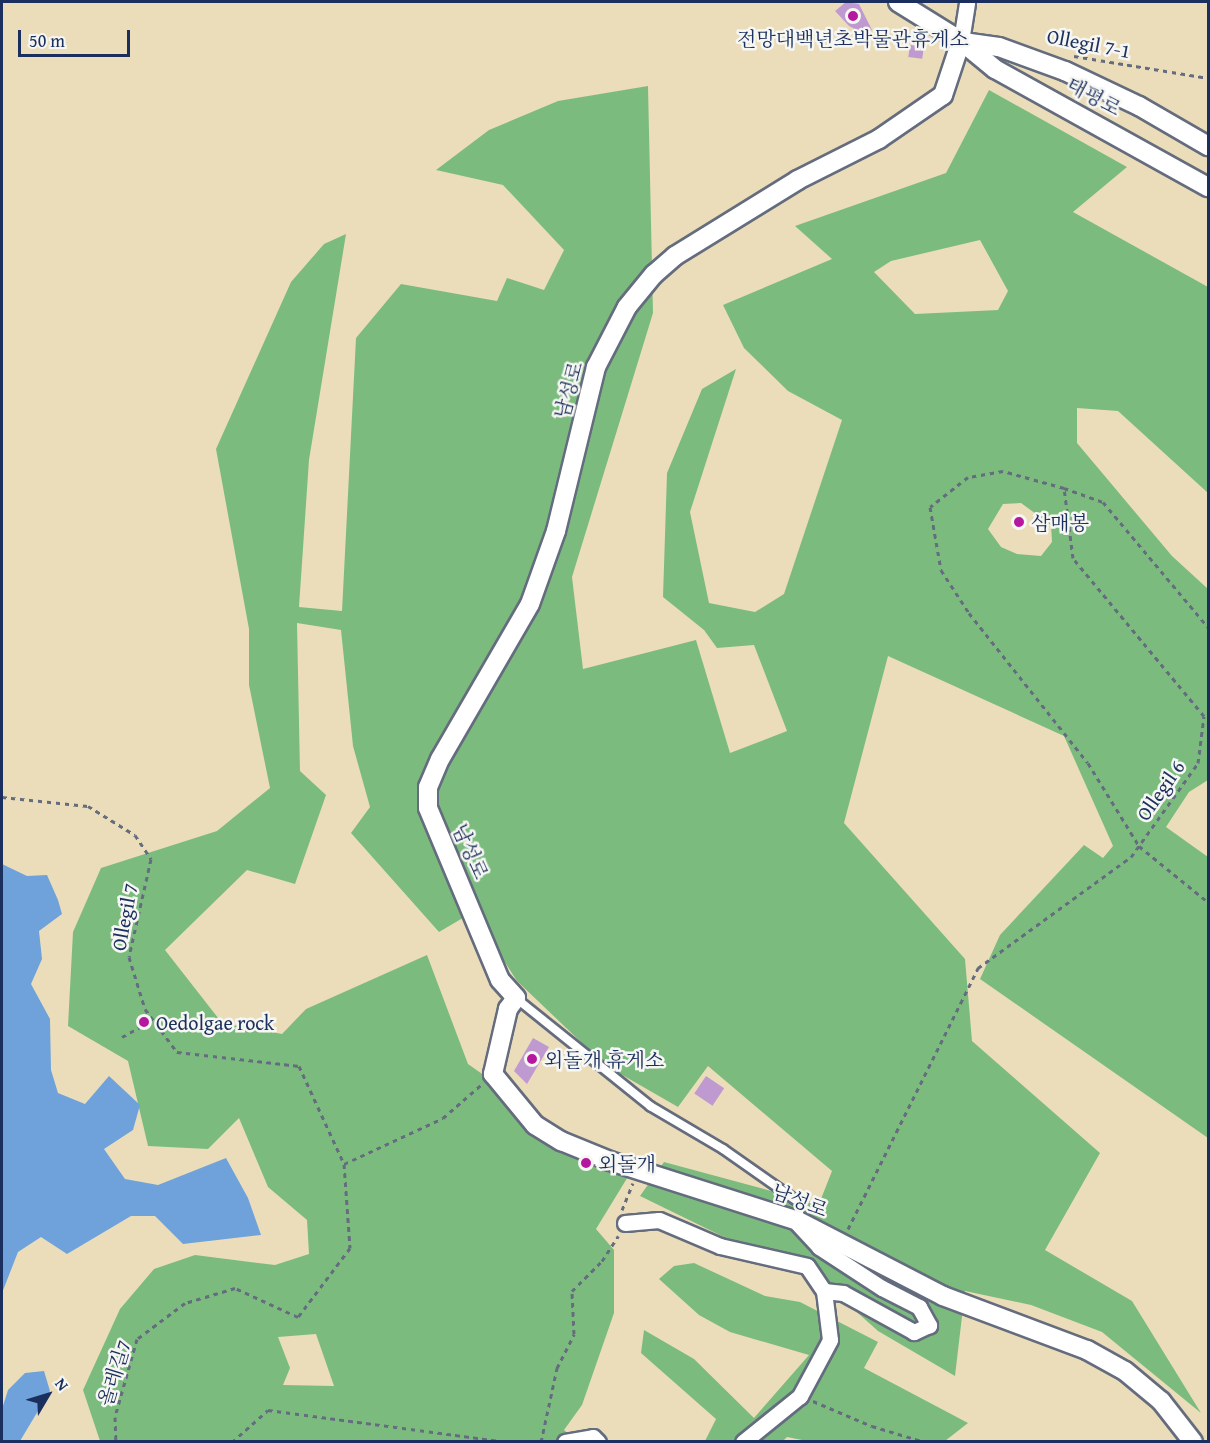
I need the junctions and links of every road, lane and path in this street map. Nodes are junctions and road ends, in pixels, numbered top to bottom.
1 (898, 2) edge
2 (967, 2) edge
3 (962, 41) junction
4 (1068, 55) dead end
5 (1209, 78) edge
6 (1209, 146) edge
7 (1209, 186) edge
8 (1064, 488) junction
9 (1209, 627) edge
10 (2, 797) edge
11 (1139, 846) junction
12 (1209, 902) edge
13 (516, 998) junction
14 (153, 1020) junction
15 (122, 1037) dead end
16 (493, 1074) junction
17 (344, 1164) junction
18 (636, 1169) junction
19 (799, 1212) junction
20 (625, 1223) junction
21 (841, 1242) junction
22 (824, 1291) junction
23 (800, 1396) junction
24 (116, 1442) edge
25 (232, 1442) edge
26 (509, 1442) edge
27 (541, 1442) edge
28 (565, 1442) edge
29 (597, 1442) edge
30 (743, 1442) edge
31 (926, 1442) edge
32 (1193, 1442) edge

1 - 3 street, 태평로
2 - 3 street
3 - 6 street, 태평로
3 - 7 street, 태평로
3 - 13 street, 남성로
4 - 5 path, Ollegil 7-1
8 - 9 path
8 - 11 path, Ollegil 6
8 - 11 path
10 - 14 path, Ollegil 7
11 - 12 path
11 - 21 path, Ollegil 6
13 - 16 street
13 - 19 lane
14 - 15 path
14 - 17 path, Ollegil 7
16 - 17 path
16 - 18 street, 남성로
17 - 24 path, 올레길7
18 - 19 street, 남성로
18 - 20 path
19 - 21 street, 남성로
19 - 22 street
20 - 22 street
20 - 27 path
21 - 32 street, 남성로
22 - 23 street
23 - 30 street
23 - 31 path
25 - 26 path
28 - 29 street

